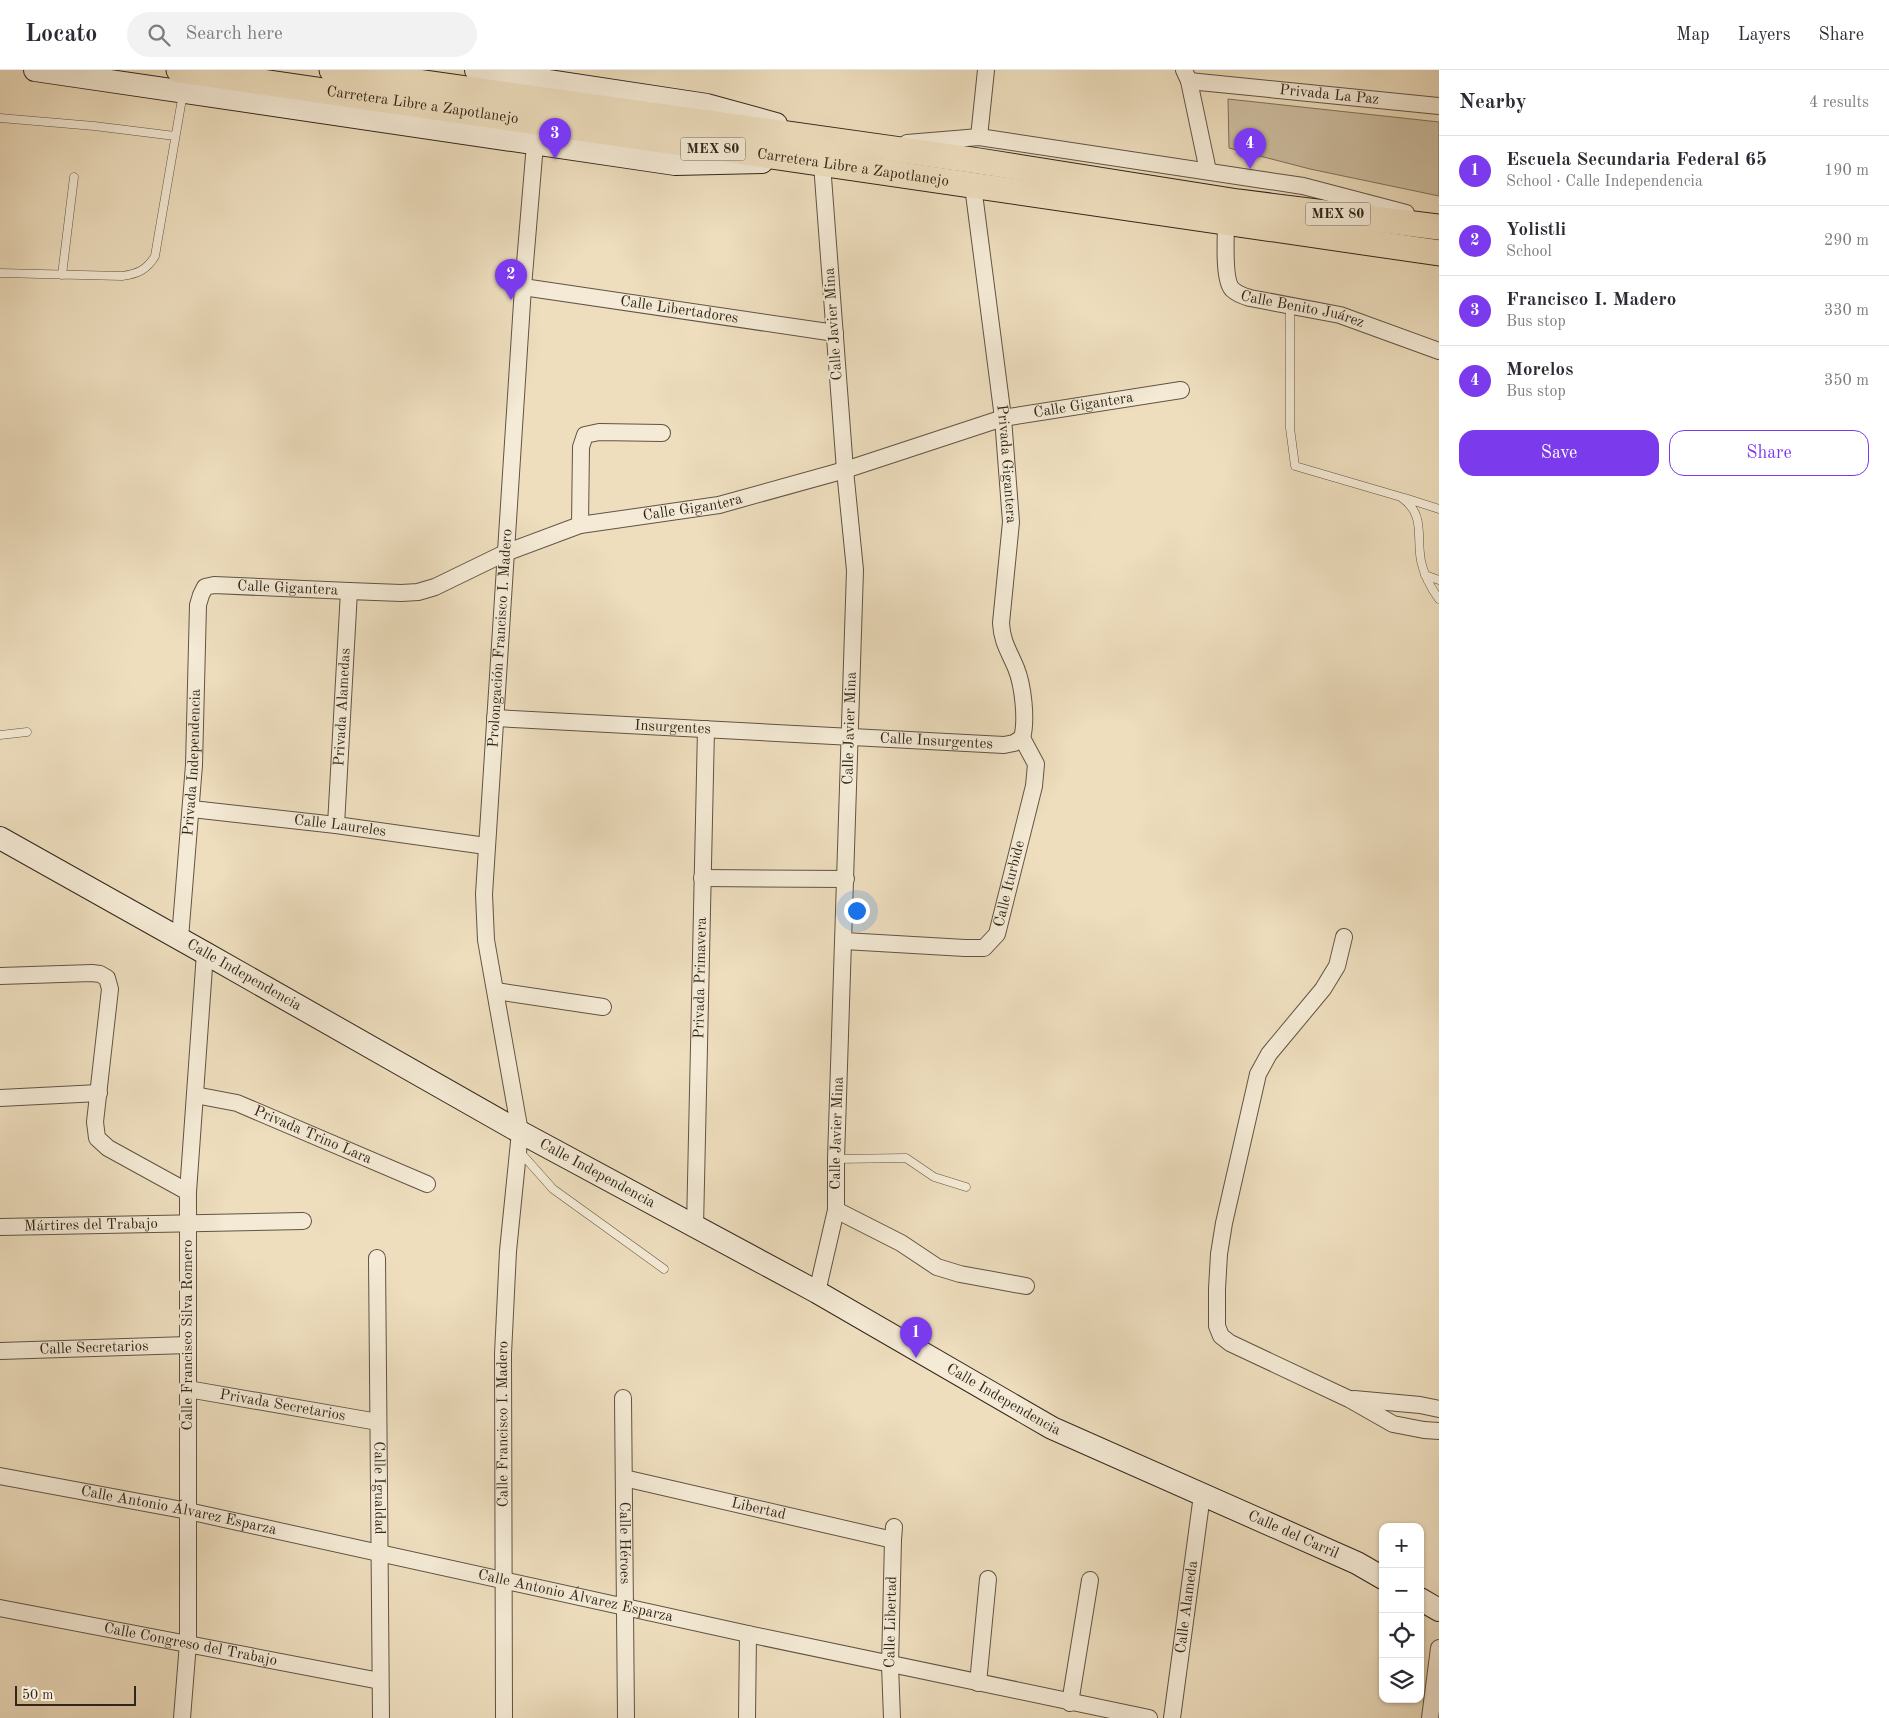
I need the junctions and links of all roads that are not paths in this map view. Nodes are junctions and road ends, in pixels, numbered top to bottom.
1 (35, 70) edge
2 (332, 70) edge
3 (476, 70) edge
4 (986, 70) edge
5 (58, 72) edge
6 (538, 75) edge
7 (1187, 76) edge
8 (181, 81) edge
9 (1439, 106) edge
10 (0, 118) edge
11 (175, 136) junction
12 (979, 137) junction
13 (535, 144) junction
14 (860, 145) junction
15 (811, 163) junction
16 (1208, 171) junction
17 (74, 177) dead end
18 (973, 186) junction
19 (1226, 222) junction
20 (1439, 222) edge
21 (1439, 227) edge
22 (1439, 253) edge
23 (0, 273) edge
24 (62, 275) junction
25 (523, 287) junction
26 (1290, 306) junction
27 (835, 333) junction
28 (1439, 351) edge
29 (1181, 390) dead end
30 (1003, 418) junction
31 (662, 433) dead end
32 (845, 470) junction
33 (1401, 497) junction
34 (1439, 508) edge
35 (580, 525) junction
36 (506, 553) junction
37 (1425, 576) junction
38 (1439, 580) edge
39 (206, 587) joint
40 (349, 591) junction
41 (1439, 599) edge
42 (495, 718) junction
43 (706, 729) junction
44 (27, 732) dead end
45 (0, 734) edge
46 (850, 736) junction
47 (1022, 738) junction
48 (192, 809) junction
49 (336, 825) junction
50 (0, 838) edge
51 (486, 846) junction
52 (702, 878) junction
53 (846, 879) junction
54 (1344, 937) dead end
55 (180, 938) junction
56 (844, 941) junction
57 (206, 953) junction
58 (0, 976) edge
59 (496, 991) junction
60 (603, 1007) dead end
61 (99, 1093) junction
62 (195, 1095) junction
63 (0, 1098) edge
64 (519, 1141) junction
65 (836, 1159) junction
66 (427, 1184) dead end
67 (966, 1188) dead end
68 (188, 1192) junction
69 (836, 1210) junction
70 (303, 1221) dead end
71 (188, 1223) junction
72 (0, 1227) edge
73 (695, 1227) junction
74 (376, 1258) dead end
75 (664, 1268) dead end
76 (1026, 1286) dead end
77 (817, 1292) junction
78 (188, 1345) junction
79 (0, 1351) edge
80 (188, 1389) junction
81 (623, 1398) dead end
82 (1349, 1398) junction
83 (1439, 1409) edge
84 (378, 1422) junction
85 (1439, 1431) edge
86 (0, 1476) edge
87 (624, 1478) junction
88 (1202, 1494) junction
89 (188, 1511) junction
90 (893, 1533) joint
91 (380, 1553) junction
92 (1379, 1576) edge
93 (988, 1579) dead end
94 (1090, 1580) dead end
95 (504, 1581) junction
96 (1424, 1601) edge
97 (625, 1607) junction
98 (0, 1608) edge
99 (1439, 1610) edge
100 (748, 1634) junction
101 (188, 1643) junction
102 (1439, 1648) edge
103 (890, 1665) junction
104 (380, 1681) junction
105 (978, 1683) junction
106 (1070, 1703) junction
107 (182, 1718) edge
108 (381, 1718) edge
109 (504, 1718) edge
110 (626, 1718) edge
111 (747, 1718) edge
112 (892, 1718) edge
113 (1149, 1718) edge
114 (1172, 1718) edge
115 (1430, 1718) edge

1 - 5 street
2 - 14 main road, Carretera Libre a Zapotlanejo / MEX 80
3 - 6 street
4 - 12 street
5 - 8 street
6 - 14 street
7 - 9 street, Privada La Paz
7 - 16 street
8 - 11 lane
8 - 13 street
8 - 15 main road, Carretera Libre a Zapotlanejo / MEX 80
10 - 11 lane
11 - 24 lane
12 - 14 street
12 - 16 street
13 - 15 street
13 - 25 street, Prolongación Francisco I. Madero
14 - 21 main road, Carretera Libre a Zapotlanejo / MEX 80
15 - 18 main road, Carretera Libre a Zapotlanejo / MEX 80
15 - 27 street, Calle Javier Mina
16 - 20 street
17 - 24 lane
18 - 19 main road, Carretera Libre a Zapotlanejo / MEX 80
18 - 30 street, Privada Gigantera
19 - 22 main road, Carretera Libre a Zapotlanejo / MEX 80
19 - 26 street, Calle Benito Juárez
23 - 24 lane
25 - 27 street, Calle Libertadores
25 - 36 street, Prolongación Francisco I. Madero
26 - 28 street, Calle Benito Juárez
26 - 33 lane
27 - 32 street, Calle Javier Mina
29 - 30 street, Calle Gigantera
30 - 32 street, Calle Gigantera
30 - 47 street, Privada Gigantera
31 - 35 street
32 - 35 street, Calle Gigantera
32 - 46 street, Calle Javier Mina
33 - 34 lane
33 - 37 lane
35 - 36 street, Calle Gigantera
36 - 40 street, Calle Gigantera
36 - 42 street, Prolongación Francisco I. Madero
37 - 38 lane
37 - 41 lane
39 - 40 street, Calle Gigantera
39 - 48 street, Privada Independencia
40 - 49 street, Privada Alamedas
42 - 43 street, Insurgentes
42 - 51 street, Prolongación Francisco I. Madero
43 - 46 street, Insurgentes
43 - 52 street, Privada Primavera
44 - 45 lane
46 - 47 street, Calle Insurgentes
46 - 53 street, Calle Javier Mina
47 - 56 street, Calle Iturbide
48 - 49 street, Calle Laureles
48 - 55 street, Privada Independencia
49 - 51 street, Calle Laureles
50 - 55 street, Calle Independencia
51 - 59 street, Prolongación Francisco I. Madero
52 - 53 street
52 - 73 street, Privada Primavera
53 - 56 street, Calle Javier Mina
54 - 82 street
55 - 57 street, Calle Independencia
56 - 65 street, Calle Javier Mina
57 - 62 street, Calle Francisco Silva Romero
57 - 64 street, Calle Independencia
58 - 61 street
59 - 60 street
59 - 64 street, Prolongación Francisco I. Madero
61 - 63 street
61 - 68 street
62 - 66 street, Privada Trino Lara
62 - 68 street, Calle Francisco Silva Romero
64 - 73 street, Calle Independencia
64 - 75 lane
64 - 95 street, Calle Francisco I. Madero
65 - 67 lane
65 - 69 street, Calle Javier Mina
68 - 71 street, Calle Francisco Silva Romero
69 - 76 street
69 - 77 street, Calle Javier Mina
70 - 71 street, Mártires del Trabajo
71 - 72 street, Mártires del Trabajo
71 - 78 street, Calle Francisco Silva Romero
73 - 77 street, Calle Independencia
74 - 84 street, Calle Igualdad
77 - 88 street, Calle Independencia
78 - 79 street, Calle Secretarios
78 - 80 street, Calle Francisco Silva Romero
80 - 84 street, Privada Secretarios
80 - 89 street, Calle Francisco Silva Romero
81 - 87 street, Calle Héroes
82 - 83 street
82 - 85 street
84 - 91 street, Calle Igualdad
86 - 89 street, Calle Antonio Álvarez Esparza
87 - 90 street, Libertad
87 - 97 street, Calle Héroes
88 - 92 street, Calle del Carril
88 - 114 street, Calle Alameda
89 - 91 street, Calle Antonio Álvarez Esparza
89 - 101 street, Calle Francisco Silva Romero
90 - 103 street, Calle Libertad
91 - 95 street, Calle Antonio Álvarez Esparza
91 - 104 street, Calle Igualdad
93 - 105 street
94 - 106 street
95 - 97 street, Calle Antonio Álvarez Esparza
95 - 109 street, Calle Francisco I. Madero
96 - 99 street
97 - 100 street, Calle Antonio Álvarez Esparza
97 - 110 street, Calle Héroes
98 - 101 street, Calle Congreso del Trabajo
100 - 103 street, Calle Antonio Álvarez Esparza
100 - 111 street
101 - 104 street, Calle Congreso del Trabajo
101 - 107 street, Calle Francisco Silva Romero
102 - 115 street
103 - 105 street, Calle Antonio Álvarez Esparza
103 - 112 street, Calle Libertad
104 - 108 street, Calle Igualdad
105 - 106 street, Calle Antonio Álvarez Esparza
106 - 113 street, Calle Antonio Álvarez Esparza

